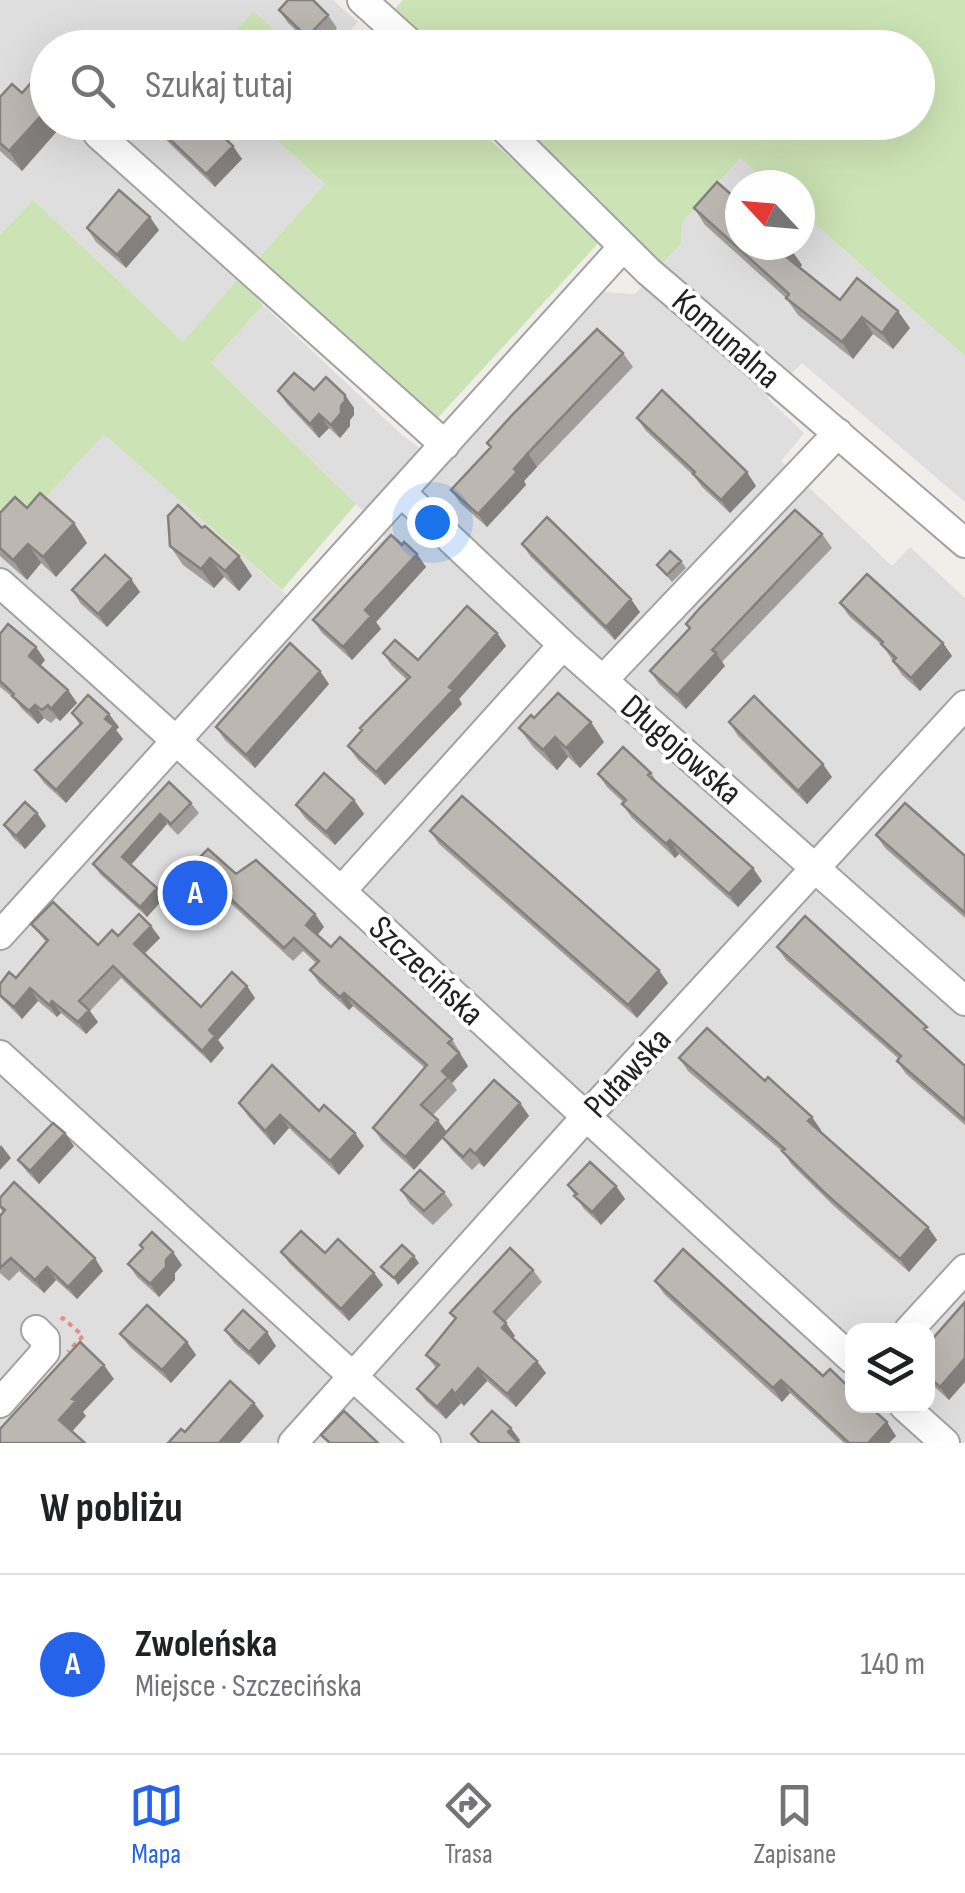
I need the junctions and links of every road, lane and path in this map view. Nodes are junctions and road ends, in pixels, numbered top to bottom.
1 (362, 0) edge
2 (396, 30) edge
3 (105, 140) edge
4 (516, 140) edge
5 (623, 247) junction
6 (838, 433) junction
7 (444, 444) junction
8 (402, 493) junction
9 (965, 543) edge
10 (0, 582) edge
11 (563, 645) junction
12 (603, 680) junction
13 (965, 705) edge
14 (177, 740) junction
15 (816, 868) junction
16 (342, 890) junction
17 (0, 935) edge
18 (965, 1000) edge
19 (0, 1055) edge
20 (585, 1118) junction
21 (965, 1269) edge
22 (915, 1323) edge
23 (36, 1330) dead end
24 (845, 1353) edge
25 (353, 1377) junction
26 (0, 1404) edge
27 (912, 1413) edge
28 (293, 1443) edge
29 (426, 1443) edge
30 (945, 1443) edge

1 - 2 street
3 - 7 street
4 - 5 street, Komunalna
5 - 6 street, Komunalna
5 - 7 street
6 - 9 street, Komunalna
6 - 12 street
7 - 8 street
8 - 11 street, Długojowska
8 - 14 street
10 - 14 street, Szczecińska
11 - 12 street, Długojowska
11 - 16 street
12 - 15 street, Długojowska
13 - 15 street, Puławska
14 - 16 street, Szczecińska
14 - 17 street
15 - 18 street, Długojowska
15 - 20 street, Puławska
16 - 20 street, Szczecińska
19 - 25 street
20 - 24 street, Szczecińska
20 - 25 street, Puławska
21 - 22 street
23 - 26 street
25 - 28 street, Puławska
25 - 29 street
27 - 30 street

